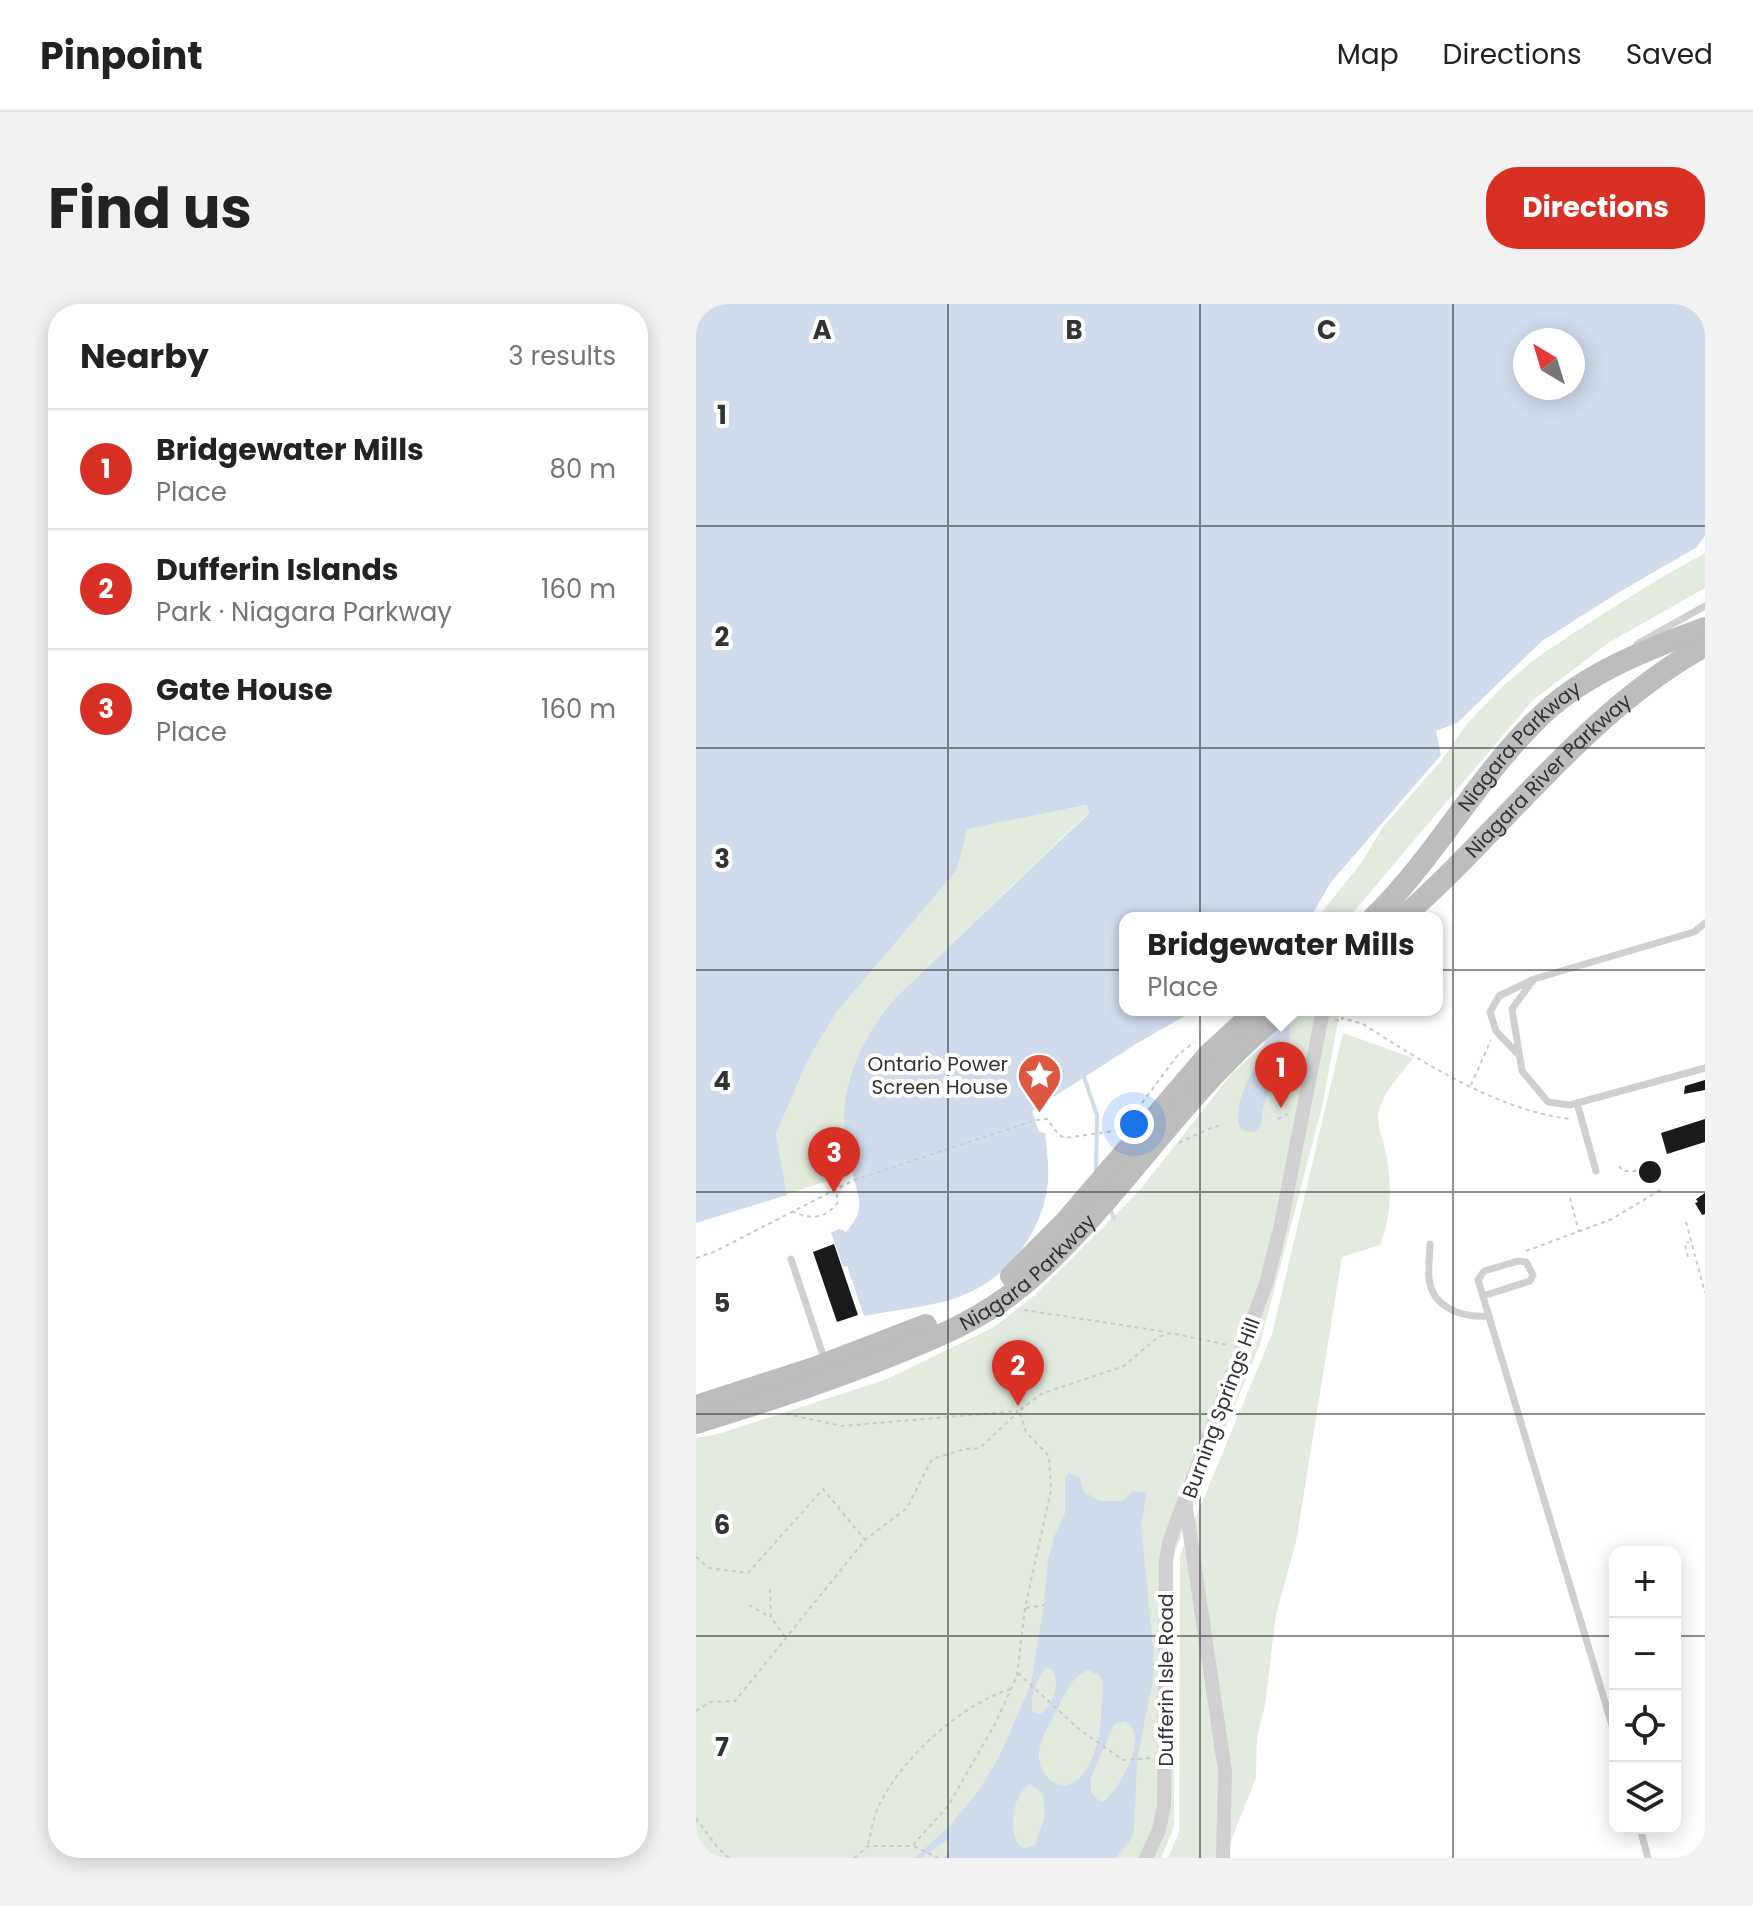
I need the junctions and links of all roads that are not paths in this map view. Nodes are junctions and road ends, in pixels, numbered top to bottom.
1 (1705, 606) edge
2 (1705, 628) edge
3 (1705, 646) edge
4 (1546, 711) junction
5 (1378, 912) edge
6 (1408, 912) edge
7 (1705, 923) edge
8 (1534, 979) junction
9 (1269, 1016) edge
10 (1329, 1016) edge
11 (1249, 1024) edge
12 (1519, 1054) junction
13 (1705, 1068) edge
14 (1577, 1103) junction
15 (1596, 1171) dead end
16 (1094, 1201) junction
17 (1430, 1244) dead end
18 (791, 1259) dead end
19 (1483, 1296) junction
20 (1489, 1316) junction
21 (825, 1363) junction
22 (696, 1406) edge
23 (696, 1423) edge
24 (1184, 1501) junction
25 (1609, 1715) edge
26 (1642, 1834) edge
27 (1146, 1858) edge
28 (1223, 1858) edge
29 (1648, 1858) edge

1 - 4 lane
2 - 4 main road, Niagara Parkway
3 - 6 main road, Niagara River Parkway
4 - 5 main road, Niagara Parkway
7 - 8 lane
8 - 12 lane
8 - 12 lane
9 - 11 main road, Niagara Parkway
10 - 24 street, Burning Springs Hill
11 - 16 main road, Niagara Parkway
12 - 14 lane
13 - 14 lane
14 - 15 lane
16 - 21 main road, Niagara Parkway
16 - 23 main road, Niagara Parkway
17 - 20 lane
18 - 21 lane
19 - 19 lane
19 - 20 lane
20 - 25 lane
21 - 22 main road, Niagara Parkway
24 - 27 street, Dufferin Isle Road
24 - 28 street, Burning Springs Hill
26 - 29 lane

